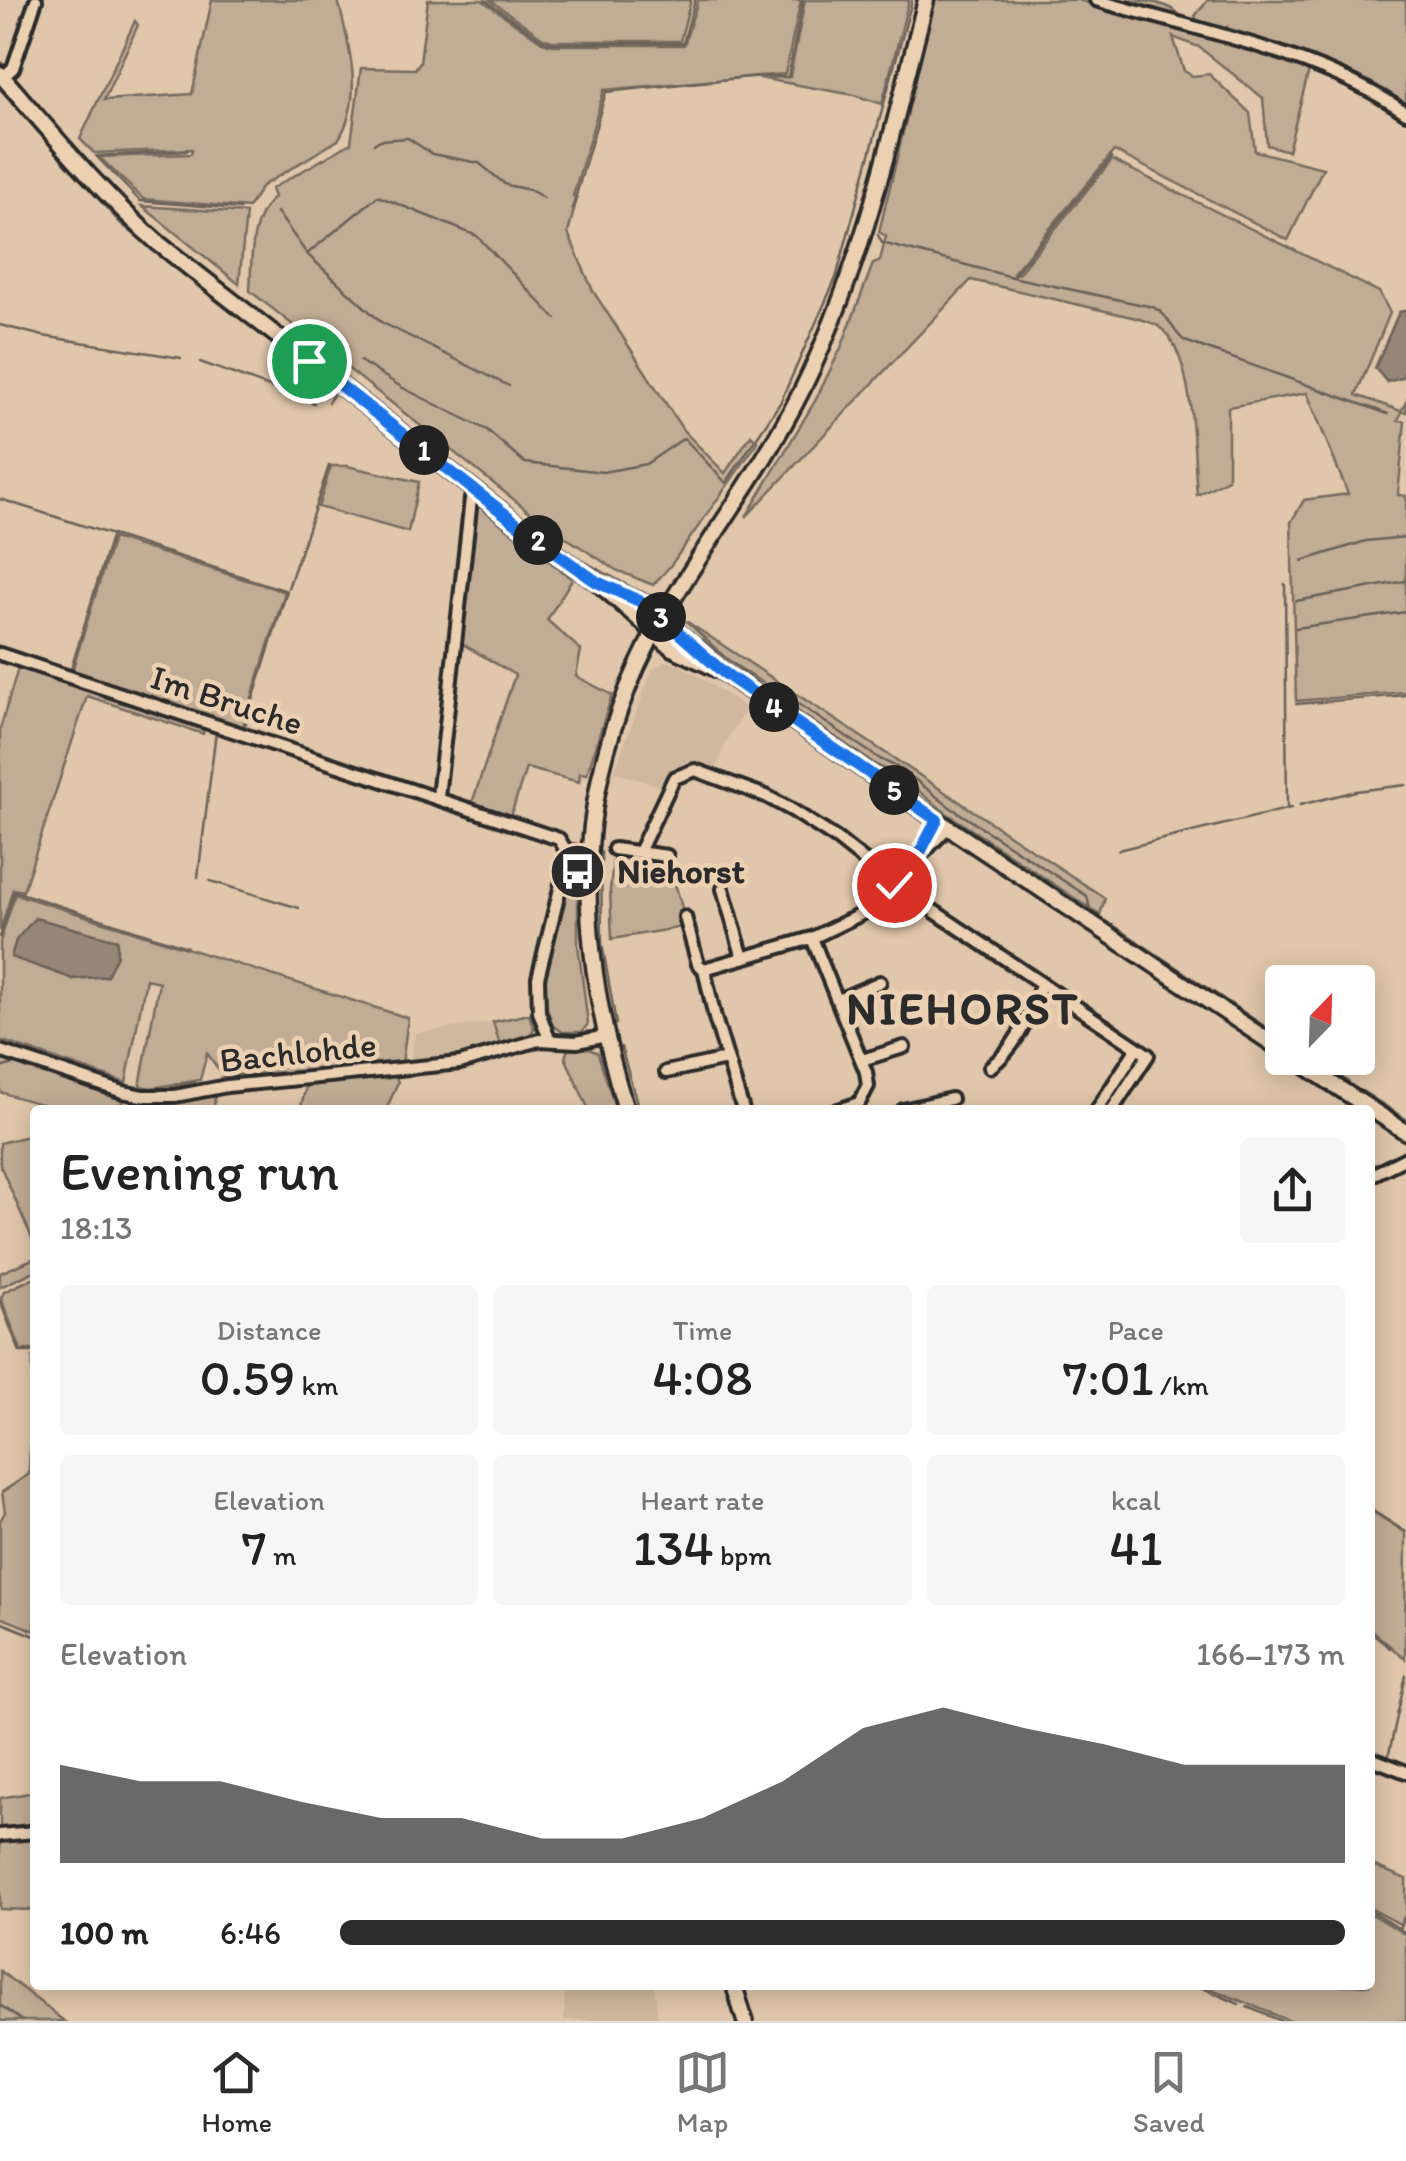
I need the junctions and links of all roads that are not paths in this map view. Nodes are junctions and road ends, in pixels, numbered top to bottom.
1 (36, 0) edge
2 (926, 0) edge
3 (1096, 0) edge
4 (1, 76) edge
5 (1406, 113) edge
6 (476, 491) junction
7 (597, 582) junction
8 (662, 618) junction
9 (654, 634) junction
10 (0, 654) edge
11 (723, 672) junction
12 (438, 797) junction
13 (943, 824) junction
14 (614, 849) dead end
15 (640, 852) junction
16 (667, 856) dead end
17 (894, 885) junction
18 (723, 888) dead end
19 (684, 917) dead end
20 (812, 938) junction
21 (742, 958) junction
22 (704, 969) junction
23 (880, 982) dead end
24 (1042, 984) junction
25 (838, 1000) junction
26 (606, 1036) junction
27 (549, 1039) junction
28 (1265, 1039) edge
29 (904, 1048) dead end
30 (1137, 1048) junction
31 (0, 1051) edge
32 (726, 1058) junction
33 (862, 1060) junction
34 (990, 1067) dead end
35 (666, 1072) dead end
36 (1319, 1075) edge
37 (951, 1098) dead end
38 (625, 1105) edge
39 (742, 1105) edge
40 (864, 1105) edge
41 (922, 1105) edge
42 (1100, 1105) edge
43 (1115, 1105) edge
44 (1365, 1105) edge
45 (1375, 1112) edge
46 (1406, 1132) edge
47 (1406, 1158) edge
48 (1375, 1174) edge
49 (1375, 1760) edge
50 (1406, 1772) edge
51 (30, 1832) edge
52 (0, 1835) edge
53 (736, 1990) edge
54 (745, 2021) edge

1 - 4 street
2 - 8 main road
3 - 5 street
4 - 6 main road
6 - 7 main road
6 - 12 street
7 - 8 main road
7 - 9 main road
8 - 9 main road
8 - 11 main road
9 - 11 main road
9 - 26 main road
10 - 12 street, Im Bruche
11 - 13 main road
12 - 27 street, Im Bruche
13 - 17 street
13 - 28 main road
14 - 15 street
15 - 16 street
15 - 17 street
17 - 20 street
17 - 24 street
18 - 21 street
19 - 22 street
20 - 21 street
20 - 25 street
21 - 22 street
22 - 32 street
23 - 25 street
24 - 30 street
24 - 34 street
25 - 33 street
26 - 27 street, Bachlohde
26 - 38 main road
27 - 31 street, Bachlohde
29 - 33 street
30 - 42 street
30 - 43 street
32 - 35 street
32 - 39 street
33 - 40 street
36 - 44 main road
37 - 41 street
45 - 46 main road
47 - 48 street
49 - 50 street
51 - 52 street
53 - 54 main road

